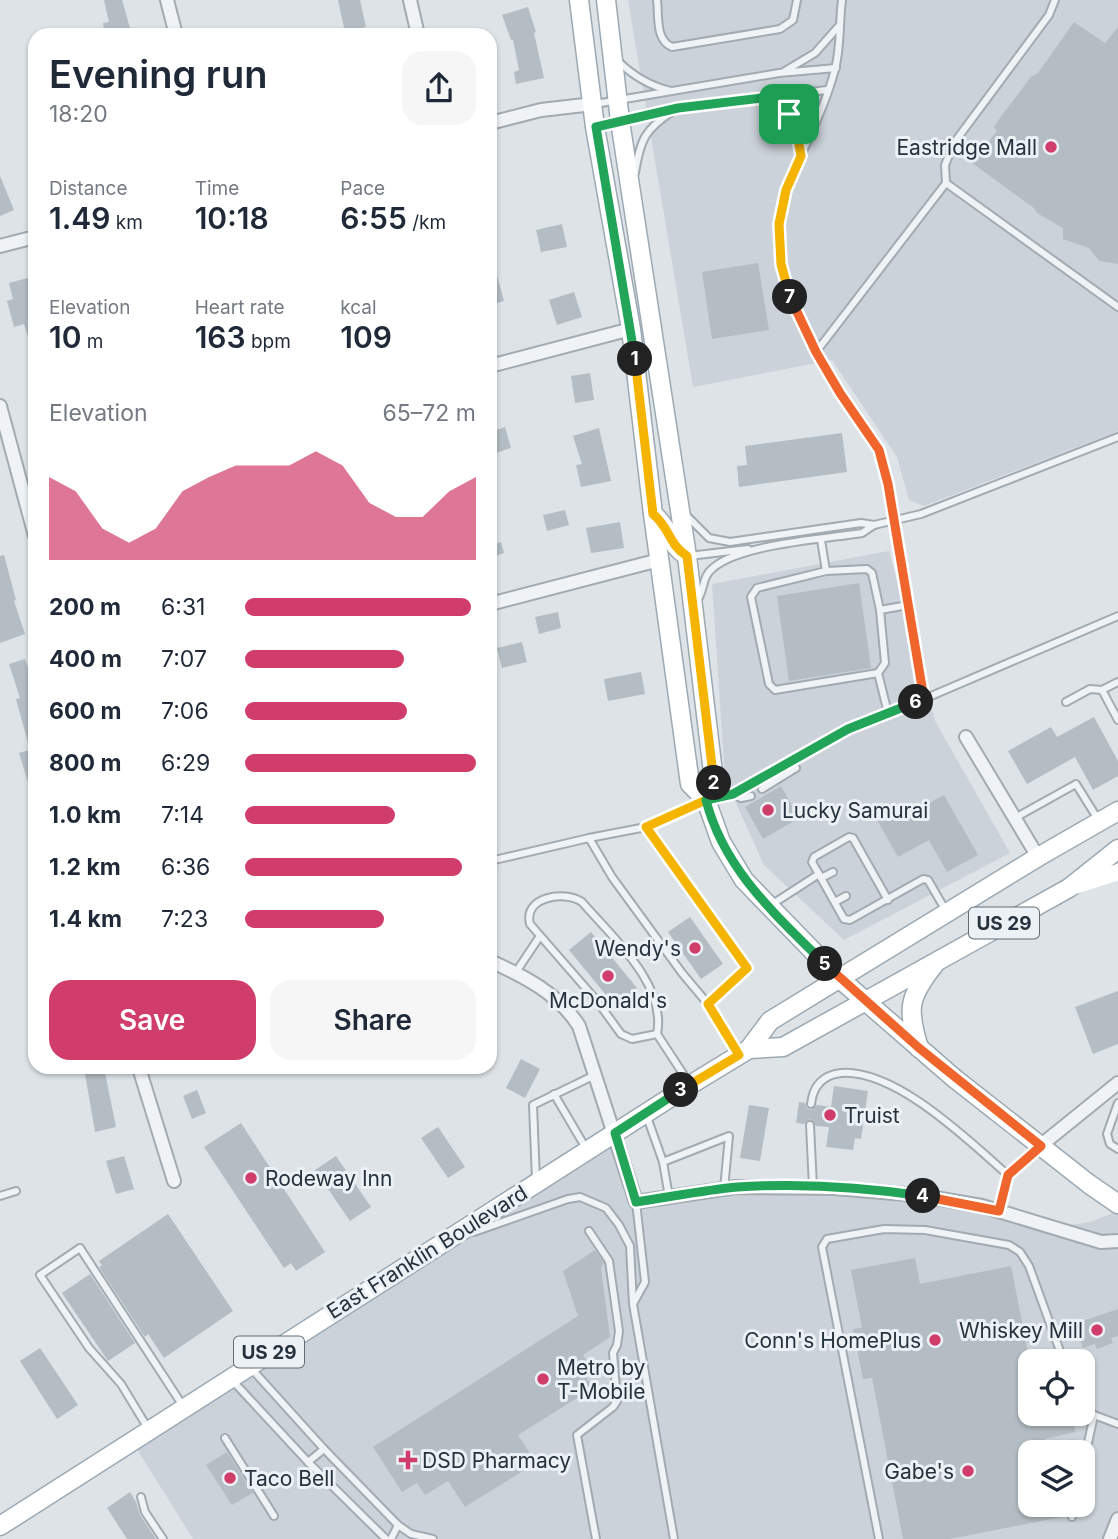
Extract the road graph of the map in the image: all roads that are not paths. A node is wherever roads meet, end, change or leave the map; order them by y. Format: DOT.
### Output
graph roads {
  1 [pos="167,0"];
  2 [pos="410,0"];
  3 [pos="579,0"];
  4 [pos="606,0"];
  5 [pos="657,0"];
  6 [pos="797,0"];
  7 [pos="842,0"];
  8 [pos="1055,0"];
  9 [pos="839,26"];
  10 [pos="174,28"];
  11 [pos="416,28"];
  12 [pos="612,55"];
  13 [pos="836,68"];
  14 [pos="779,73"];
  15 [pos="827,90"];
  16 [pos="677,92"];
  17 [pos="771,97"];
  18 [pos="617,100"];
  19 [pos="593,104"];
  20 [pos="678,108"];
  21 [pos="497,121"];
  22 [pos="620,121"];
  23 [pos="596,127"];
  24 [pos="801,156"];
  25 [pos="946,183"];
  26 [pos="631,192"];
  27 [pos="28,239"];
  28 [pos="0,246"];
  29 [pos="1118,307"];
  30 [pos="631,328"];
  31 [pos="816,352"];
  32 [pos="497,364"];
  33 [pos="0,406"];
  34 [pos="1118,437"];
  35 [pos="678,505"];
  36 [pos="28,510"];
  37 [pos="653,514"];
  38 [pos="894,520"];
  39 [pos="874,525"];
  40 [pos="821,540"];
  41 [pos="753,550"];
  42 [pos="687,556"];
  43 [pos="659,560"];
  44 [pos="826,571"];
  45 [pos="497,602"];
  46 [pos="692,605"];
  47 [pos="908,605"];
  48 [pos="880,610"];
  49 [pos="1118,616"];
  50 [pos="878,673"];
  51 [pos="1118,682"];
  52 [pos="1102,690"];
  53 [pos="924,699"];
  54 [pos="1066,702"];
  55 [pos="888,713"];
  56 [pos="1118,720"];
  57 [pos="966,737"];
  58 [pos="796,768"];
  59 [pos="762,789"];
  60 [pos="733,794"];
  61 [pos="751,796"];
  62 [pos="706,800"];
  63 [pos="1118,811"];
  64 [pos="1015,818"];
  65 [pos="1099,821"];
  66 [pos="646,827"];
  67 [pos="589,838"];
  68 [pos="1118,849"];
  69 [pos="863,855"];
  70 [pos="1038,857"];
  71 [pos="497,859"];
  72 [pos="855,860"];
  73 [pos="832,872"];
  74 [pos="1118,872"];
  75 [pos="820,876"];
  76 [pos="877,879"];
  77 [pos="868,883"];
  78 [pos="1069,888"];
  79 [pos="846,896"];
  80 [pos="888,900"];
  81 [pos="835,902"];
  82 [pos="768,907"];
  83 [pos="947,913"];
  84 [pos="540,936"];
  85 [pos="939,959"];
  86 [pos="497,964"];
  87 [pos="516,972"];
  88 [pos="840,979"];
  89 [pos="865,1001"];
  90 [pos="708,1004"];
  91 [pos="657,1034"];
  92 [pos="919,1048"];
  93 [pos="744,1052"];
  94 [pos="141,1074"];
  95 [pos="595,1075"];
  96 [pos="1118,1083"];
  97 [pos="690,1085"];
  98 [pos="554,1094"];
  99 [pos="1103,1094"];
  100 [pos="1118,1102"];
  101 [pos="811,1104"];
  102 [pos="646,1113"];
  103 [pos="810,1125"];
  104 [pos="615,1133"];
  105 [pos="1041,1146"];
  106 [pos="1118,1149"];
  107 [pos="587,1151"];
  108 [pos="663,1163"];
  109 [pos="1008,1175"];
  110 [pos="174,1181"];
  111 [pos="536,1183"];
  112 [pos="813,1187"];
  113 [pos="724,1189"];
  114 [pos="16,1191"];
  115 [pos="0,1196"];
  116 [pos="669,1197"];
  117 [pos="636,1202"];
  118 [pos="1118,1204"];
  119 [pos="999,1211"];
  120 [pos="589,1231"];
  121 [pos="1118,1241"];
  122 [pos="441,1243"];
  123 [pos="634,1304"];
  124 [pos="1059,1349"];
  125 [pos="249,1366"];
  126 [pos="230,1378"];
  127 [pos="184,1407"];
  128 [pos="1095,1415"];
  129 [pos="1118,1424"];
  130 [pos="149,1430"];
  131 [pos="225,1438"];
  132 [pos="324,1449"];
  133 [pos="308,1462"];
  134 [pos="141,1497"];
  135 [pos="383,1510"];
  136 [pos="274,1516"];
  137 [pos="1118,1519"];
  138 [pos="372,1524"];
  139 [pos="398,1525"];
  140 [pos="0,1526"];
  141 [pos="163,1539"];
  142 [pos="389,1539"];
  143 [pos="433,1539"];
  144 [pos="596,1539"];
  145 [pos="674,1539"];
  146 [pos="879,1539"];
  147 [pos="1110,1539"];
  1 -- 10 [label="street"];
  2 -- 11 [label="street"];
  3 -- 19 [label="main road"];
  4 -- 12 [label="main road"];
  5 -- 6 [label="lane"];
  7 -- 9 [label="lane"];
  8 -- 25 [label="lane"];
  9 -- 13 [label="lane"];
  9 -- 14 [label="lane"];
  12 -- 16 [label="lane"];
  12 -- 18 [label="main road"];
  13 -- 14 [label="lane"];
  13 -- 15 [label="lane"];
  14 -- 16 [label="lane"];
  15 -- 17 [label="lane"];
  15 -- 24 [label="lane"];
  16 -- 18 [label="lane"];
  17 -- 20 [label="lane"];
  17 -- 24 [label="lane"];
  18 -- 19 [label="lane"];
  18 -- 22 [label="main road"];
  19 -- 21 [label="street"];
  19 -- 23 [label="main road"];
  20 -- 22 [label="lane"];
  20 -- 26 [label="lane"];
  22 -- 23 [label="lane"];
  22 -- 26 [label="main road"];
  23 -- 30 [label="main road"];
  24 -- 31 [label="lane"];
  25 -- 29 [label="lane"];
  25 -- 31 [label="lane"];
  26 -- 35 [label="main road"];
  27 -- 28 [label="street"];
  30 -- 32 [label="street"];
  30 -- 37 [label="main road"];
  31 -- 38 [label="lane"];
  33 -- 36 [label="street"];
  34 -- 38 [label="lane"];
  35 -- 39 [label="lane"];
  35 -- 42 [label="main road"];
  37 -- 42 [label="main road"];
  37 -- 43 [label="main road"];
  38 -- 39 [label="lane"];
  38 -- 47 [label="lane"];
  39 -- 40 [label="lane"];
  40 -- 41 [label="lane"];
  40 -- 44 [label="lane"];
  41 -- 42 [label="lane"];
  41 -- 46 [label="lane"];
  42 -- 46 [label="main road"];
  43 -- 45 [label="street"];
  43 -- 62 [label="main road"];
  44 -- 48 [label="lane"];
  44 -- 50 [label="lane"];
  46 -- 62 [label="main road"];
  47 -- 48 [label="lane"];
  47 -- 53 [label="lane"];
  48 -- 50 [label="lane"];
  49 -- 53 [label="lane"];
  50 -- 55 [label="lane"];
  51 -- 52 [label="lane"];
  52 -- 54 [label="lane"];
  52 -- 56 [label="lane"];
  53 -- 55 [label="lane"];
  55 -- 60 [label="lane"];
  57 -- 64 [label="street"];
  58 -- 59 [label="lane"];
  60 -- 61 [label="lane"];
  60 -- 62 [label="lane"];
  62 -- 66 [label="lane"];
  62 -- 82 [label="main road"];
  63 -- 65 [label="main road, East Franklin Boulevard / US 29"];
  64 -- 65 [label="lane"];
  64 -- 70 [label="street"];
  65 -- 70 [label="main road, East Franklin Boulevard / US 29"];
  66 -- 67 [label="lane"];
  66 -- 90 [label="lane"];
  67 -- 71 [label="lane"];
  67 -- 90 [label="lane"];
  68 -- 78 [label="main road, East Franklin Boulevard / US 29"];
  69 -- 72 [label="lane"];
  69 -- 75 [label="lane"];
  69 -- 76 [label="lane"];
  70 -- 83 [label="main road, East Franklin Boulevard / US 29"];
  73 -- 75 [label="lane"];
  74 -- 78 [label="main road"];
  75 -- 81 [label="lane"];
  75 -- 82 [label="lane"];
  76 -- 77 [label="lane"];
  76 -- 80 [label="lane"];
  78 -- 85 [label="main road, East Franklin Boulevard / US 29"];
  79 -- 81 [label="lane"];
  80 -- 81 [label="lane"];
  80 -- 83 [label="lane"];
  82 -- 88 [label="main road"];
  83 -- 88 [label="main road, East Franklin Boulevard / US 29"];
  84 -- 87 [label="lane"];
  84 -- 91 [label="lane"];
  84 -- 91 [label="lane"];
  85 -- 89 [label="main road, East Franklin Boulevard / US 29"];
  85 -- 92 [label="main road"];
  86 -- 87 [label="street"];
  87 -- 95 [label="street"];
  88 -- 89 [label="main road"];
  88 -- 93 [label="main road, East Franklin Boulevard / US 29"];
  89 -- 92 [label="main road"];
  89 -- 93 [label="main road, East Franklin Boulevard / US 29"];
  90 -- 93 [label="lane"];
  91 -- 97 [label="lane"];
  92 -- 105 [label="main road"];
  93 -- 97 [label="main road, East Franklin Boulevard / US 29"];
  94 -- 110 [label="street"];
  95 -- 98 [label="lane"];
  95 -- 104 [label="street"];
  96 -- 99 [label="street"];
  97 -- 102 [label="main road, East Franklin Boulevard / US 29"];
  98 -- 107 [label="lane"];
  98 -- 111 [label="lane"];
  99 -- 100 [label="lane"];
  99 -- 105 [label="street"];
  100 -- 106 [label="lane"];
  101 -- 109 [label="lane"];
  102 -- 104 [label="main road, East Franklin Boulevard / US 29"];
  102 -- 108 [label="lane"];
  103 -- 112 [label="lane"];
  104 -- 107 [label="main road, East Franklin Boulevard / US 29"];
  104 -- 117 [label="street"];
  105 -- 109 [label="lane"];
  105 -- 118 [label="main road"];
  107 -- 111 [label="main road, East Franklin Boulevard / US 29"];
  108 -- 113 [label="lane"];
  108 -- 116 [label="lane"];
  109 -- 119 [label="lane"];
  111 -- 122 [label="main road, East Franklin Boulevard / US 29"];
  112 -- 113 [label="street"];
  112 -- 119 [label="street"];
  113 -- 116 [label="street"];
  114 -- 115 [label="lane"];
  116 -- 117 [label="street"];
  117 -- 123 [label="lane"];
  119 -- 121 [label="street"];
  120 -- 144 [label="lane"];
  122 -- 123 [label="lane"];
  122 -- 125 [label="main road, East Franklin Boulevard / US 29"];
  123 -- 145 [label="lane"];
  124 -- 146 [label="lane"];
  125 -- 126 [label="main road, East Franklin Boulevard / US 29"];
  125 -- 132 [label="lane"];
  126 -- 127 [label="main road, East Franklin Boulevard / US 29"];
  126 -- 133 [label="lane"];
  127 -- 130 [label="main road, East Franklin Boulevard / US 29"];
  127 -- 130 [label="lane"];
  128 -- 129 [label="lane"];
  130 -- 140 [label="main road, East Franklin Boulevard / US 29"];
  131 -- 136 [label="lane"];
  132 -- 133 [label="lane"];
  132 -- 135 [label="lane"];
  133 -- 138 [label="lane"];
  134 -- 141 [label="lane"];
  135 -- 138 [label="lane"];
  135 -- 139 [label="lane"];
  137 -- 147 [label="street"];
  138 -- 142 [label="lane"];
  139 -- 142 [label="lane"];
  139 -- 143 [label="lane"];
}
